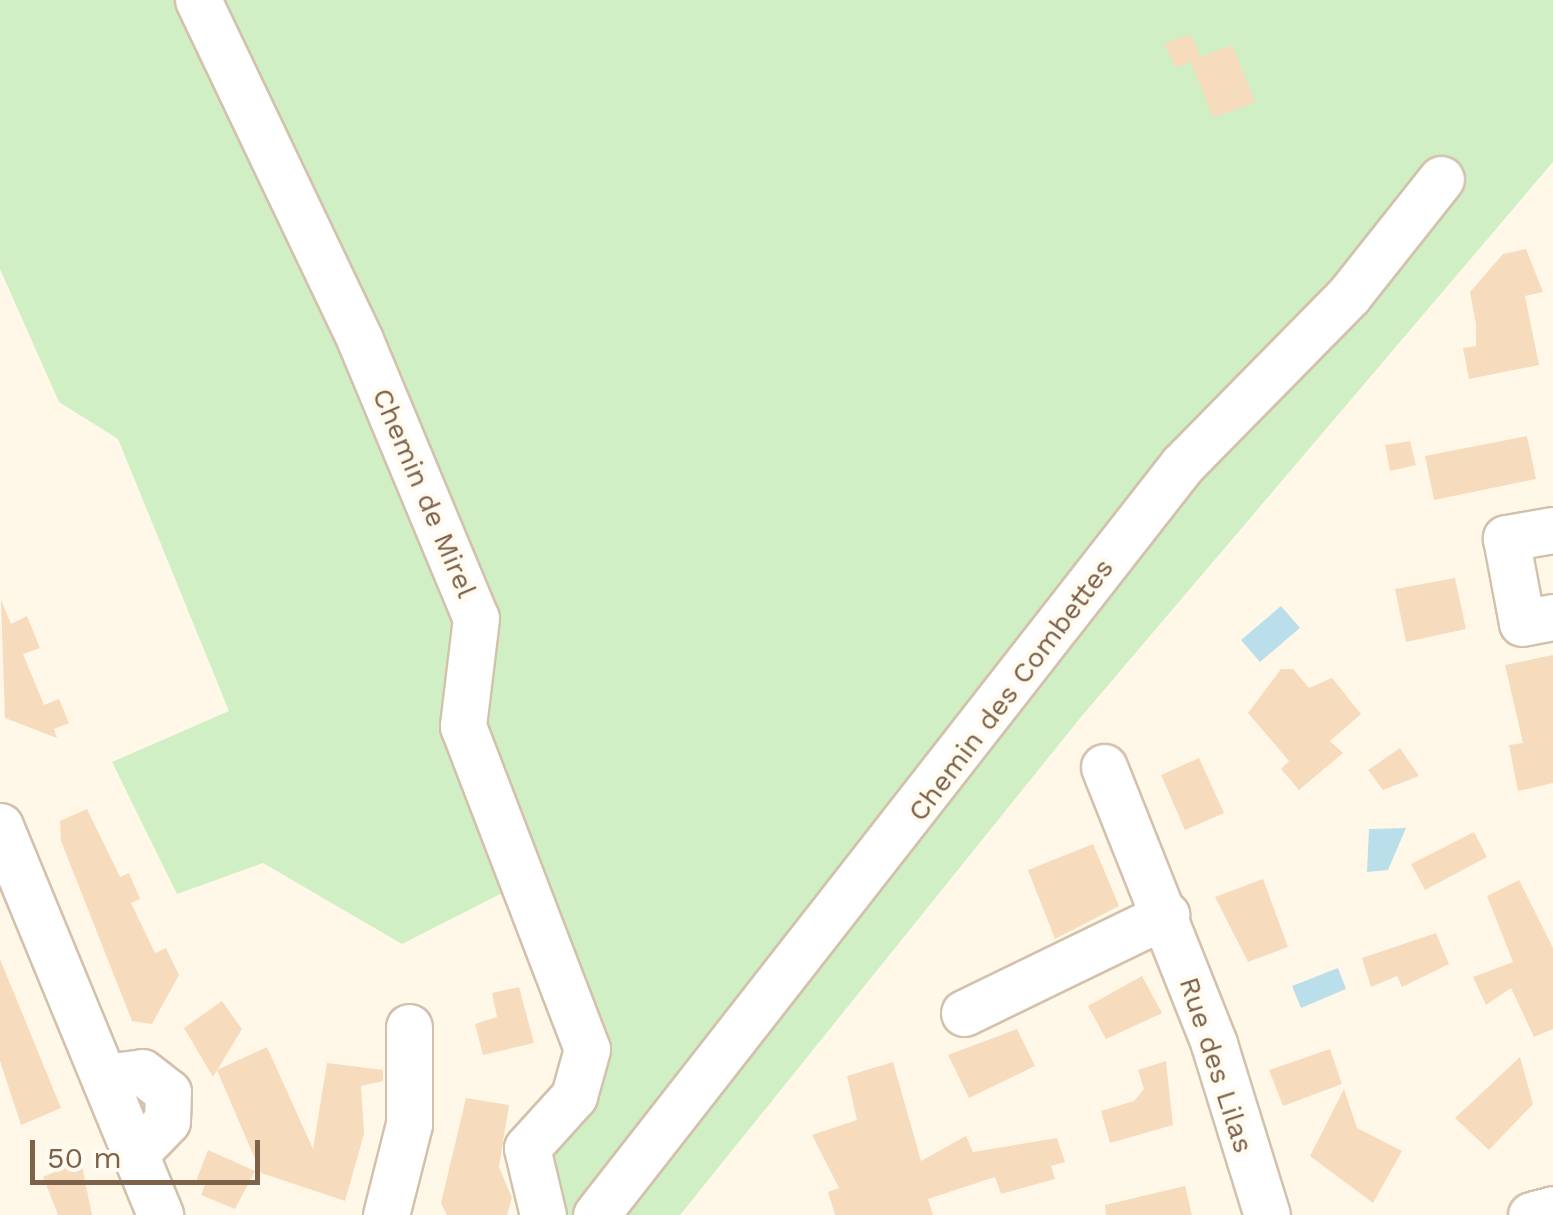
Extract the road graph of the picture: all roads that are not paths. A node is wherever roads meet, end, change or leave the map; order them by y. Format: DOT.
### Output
graph roads {
  1 [pos="198,0"];
  2 [pos="1442,179"];
  3 [pos="1553,530"];
  4 [pos="1553,617"];
  5 [pos="1104,767"];
  6 [pos="0,826"];
  7 [pos="1166,916"];
  8 [pos="964,1013"];
  9 [pos="408,1028"];
  10 [pos="160,1215"];
  11 [pos="386,1215"];
  12 [pos="544,1215"];
  13 [pos="596,1215"];
  14 [pos="1267,1215"];
  1 -- 12 [label="street, Chemin de Mirel"];
  2 -- 13 [label="street, Chemin des Combettes"];
  3 -- 4 [label="street"];
  5 -- 7 [label="street, Rue des Lilas"];
  6 -- 10 [label="street"];
  7 -- 8 [label="street"];
  7 -- 14 [label="street, Rue des Lilas"];
  9 -- 11 [label="street"];
}
